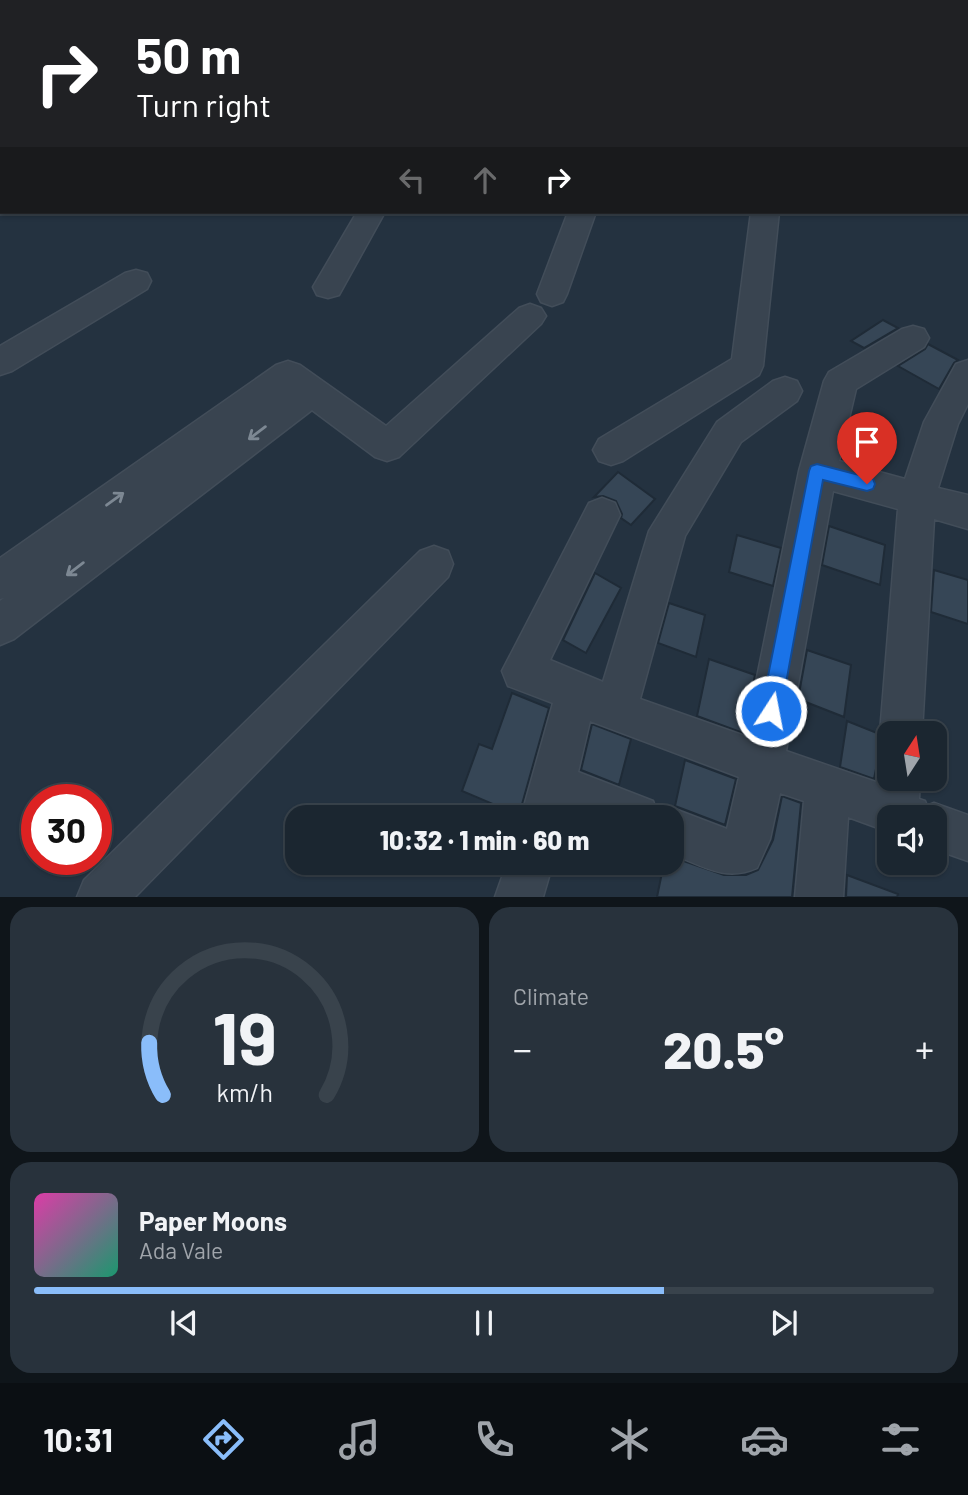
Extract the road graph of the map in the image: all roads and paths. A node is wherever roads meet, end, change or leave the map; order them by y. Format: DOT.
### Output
graph roads {
  1 [pos="370,214"];
  2 [pos="581,214"];
  3 [pos="765,214"];
  4 [pos="136,281"];
  5 [pos="328,287"];
  6 [pos="913,338"];
  7 [pos="0,362"];
  8 [pos="968,373"];
  9 [pos="785,391"];
  10 [pos="311,392"];
  11 [pos="611,450"];
  12 [pos="817,471"];
  13 [pos="917,497"];
  14 [pos="968,512"];
  15 [pos="602,515"];
  16 [pos="434,564"];
  17 [pos="0,581"];
  18 [pos="0,625"];
  19 [pos="577,691"];
  20 [pos="615,711"];
  21 [pos="902,721"];
  22 [pos="761,764"];
  23 [pos="828,788"];
  24 [pos="549,801"];
  25 [pos="571,805"];
  26 [pos="894,805"];
  27 [pos="947,828"];
  28 [pos="684,836"];
  29 [pos="968,838"];
  30 [pos="526,875"];
  31 [pos="101,897"];
  32 [pos="519,897"];
  33 [pos="819,897"];
  1 -- 5 [label="street"];
  2 -- 10 [label="street"];
  3 -- 11 [label="street"];
  4 -- 7 [label="street"];
  6 -- 12 [label="street"];
  8 -- 13 [label="street"];
  9 -- 20 [label="street"];
  17 -- 10 [label="street, one-way"];
  10 -- 18 [label="street, one-way"];
  12 -- 13 [label="street"];
  12 -- 22 [label="street"];
  13 -- 14 [label="street"];
  13 -- 21 [label="street"];
  15 -- 19 [label="street"];
  16 -- 31 [label="street"];
  19 -- 20 [label="street"];
  19 -- 24 [label="street"];
  20 -- 22 [label="street"];
  22 -- 23 [label="street"];
  22 -- 28 [label="street"];
  23 -- 26 [label="street"];
  23 -- 33 [label="street"];
  24 -- 25 [label="street"];
  27 -- 29 [label="street"];
  30 -- 32 [label="street"];
}
